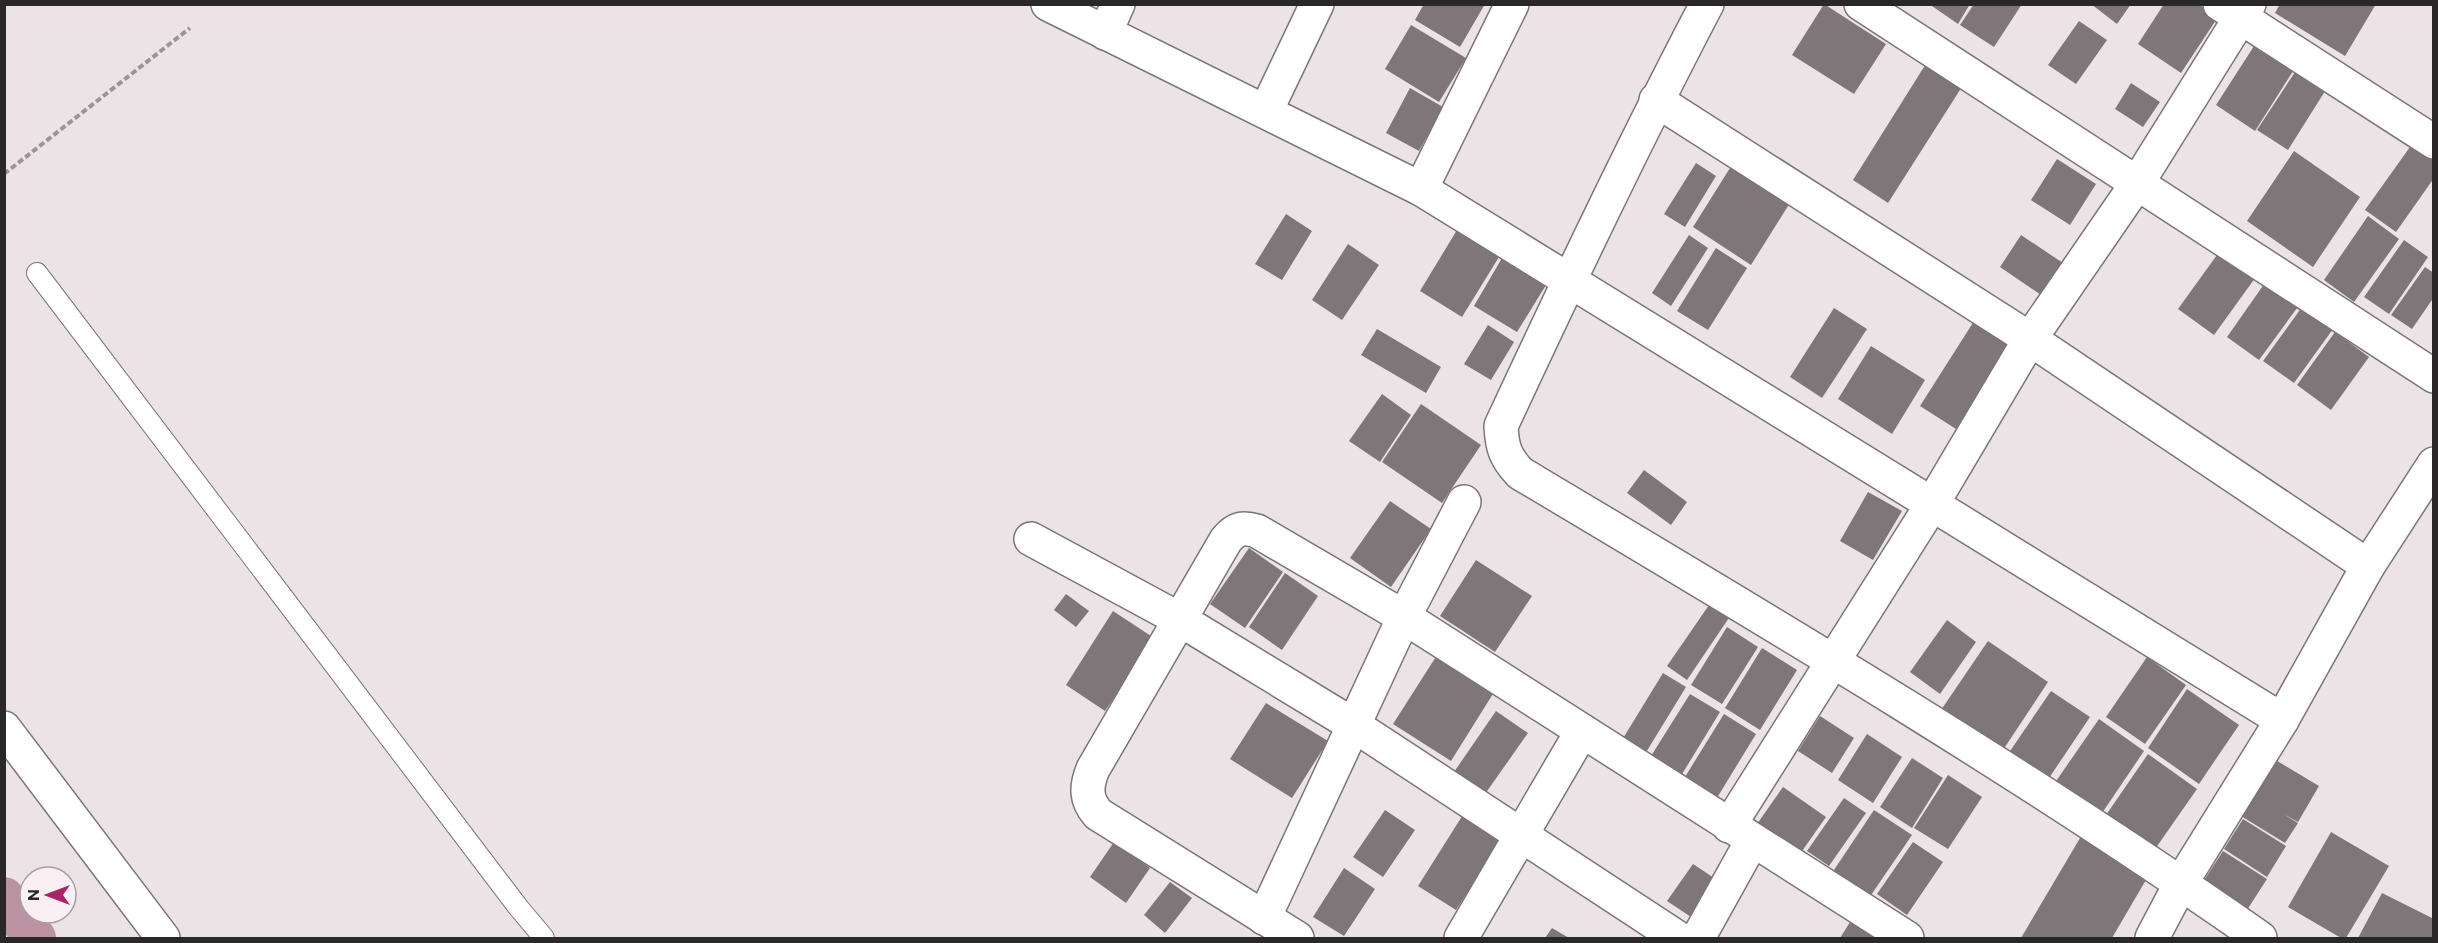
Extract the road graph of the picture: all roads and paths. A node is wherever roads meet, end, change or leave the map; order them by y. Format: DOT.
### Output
graph roads {
  1 [pos="1048,4"];
  2 [pos="1317,4"];
  3 [pos="1512,4"];
  4 [pos="1707,4"];
  5 [pos="1861,4"];
  6 [pos="2236,9"];
  7 [pos="1112,19"];
  8 [pos="190,28"];
  9 [pos="1656,100"];
  10 [pos="1266,111"];
  11 [pos="2433,142"];
  12 [pos="4,174"];
  13 [pos="2138,182"];
  14 [pos="1421,189"];
  15 [pos="37,273"];
  16 [pos="1568,281"];
  17 [pos="2030,339"];
  18 [pos="2433,376"];
  19 [pos="2433,464"];
  20 [pos="1464,502"];
  21 [pos="1931,506"];
  22 [pos="1031,539"];
  23 [pos="2368,566"];
  24 [pos="1404,617"];
  25 [pos="1179,619"];
  26 [pos="1835,661"];
  27 [pos="2282,720"];
  28 [pos="1355,726"];
  29 [pos="4,728"];
  30 [pos="1582,731"];
  31 [pos="1522,834"];
  32 [pos="1740,834"];
  33 [pos="2181,883"];
  34 [pos="1264,918"];
  35 [pos="163,939"];
  36 [pos="544,939"];
  37 [pos="1297,939"];
  38 [pos="1461,939"];
  39 [pos="1678,939"];
  40 [pos="1698,939"];
  41 [pos="1907,939"];
  42 [pos="2152,939"];
  43 [pos="2260,939"];
  1 -- 7 [label="street"];
  2 -- 10 [label="street"];
  3 -- 14 [label="street"];
  4 -- 9 [label="street"];
  5 -- 13 [label="street"];
  6 -- 11 [label="street"];
  6 -- 13 [label="street"];
  7 -- 10 [label="street"];
  8 -- 12 [label="path"];
  9 -- 16 [label="street"];
  9 -- 17 [label="street"];
  10 -- 14 [label="street"];
  13 -- 17 [label="street"];
  13 -- 18 [label="street"];
  14 -- 16 [label="street"];
  15 -- 36 [label="lane"];
  16 -- 21 [label="street"];
  16 -- 26 [label="street"];
  17 -- 21 [label="street"];
  17 -- 23 [label="street"];
  19 -- 23 [label="street"];
  20 -- 24 [label="street"];
  21 -- 26 [label="street"];
  21 -- 27 [label="street"];
  22 -- 25 [label="street"];
  23 -- 27 [label="street"];
  24 -- 25 [label="street"];
  24 -- 28 [label="street"];
  24 -- 30 [label="street"];
  25 -- 28 [label="street"];
  25 -- 34 [label="street"];
  26 -- 32 [label="street"];
  26 -- 33 [label="street"];
  27 -- 33 [label="street"];
  28 -- 31 [label="street"];
  28 -- 34 [label="street"];
  29 -- 35 [label="street"];
  30 -- 31 [label="street"];
  30 -- 32 [label="street"];
  31 -- 38 [label="street"];
  31 -- 39 [label="street"];
  32 -- 40 [label="street"];
  32 -- 41 [label="street"];
  33 -- 42 [label="street"];
  33 -- 43 [label="street"];
  34 -- 37 [label="street"];
}
